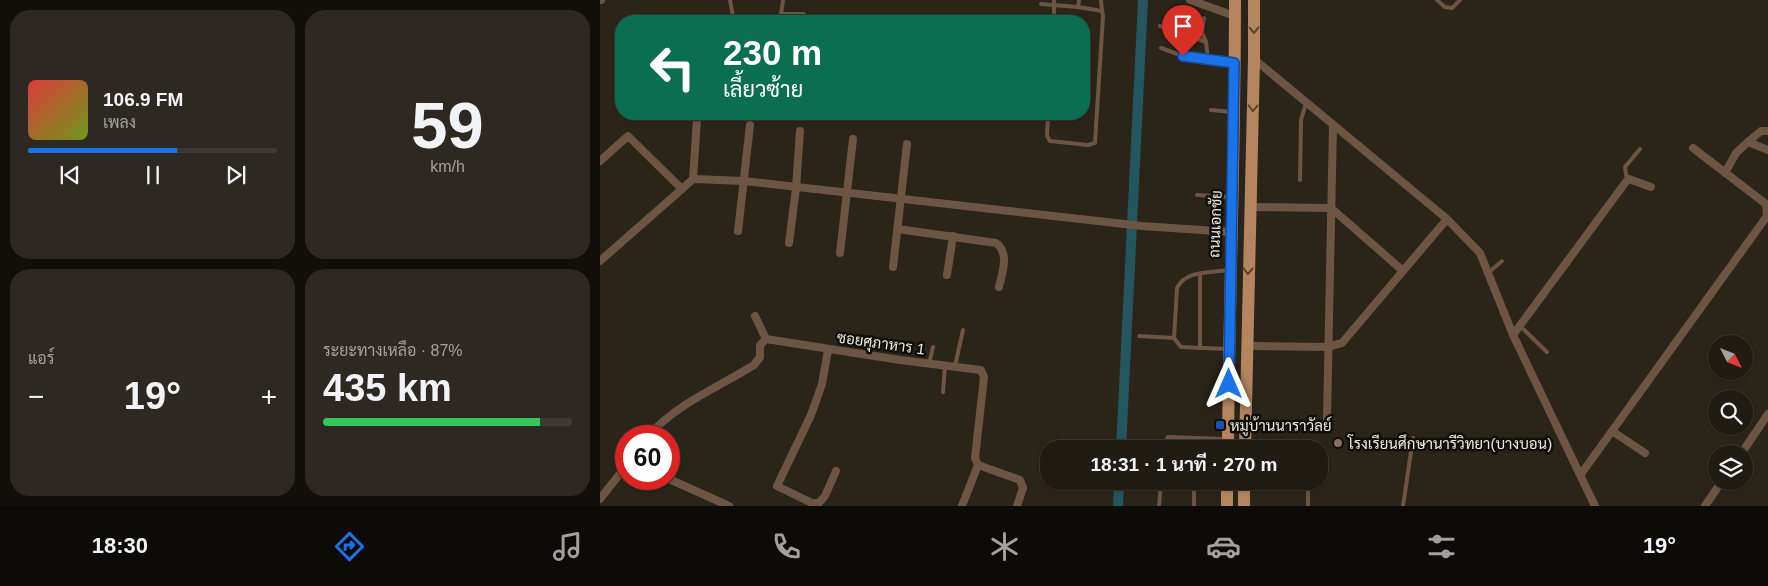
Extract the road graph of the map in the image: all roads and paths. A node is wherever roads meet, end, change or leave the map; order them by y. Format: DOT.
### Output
graph roads {
  1 [pos="730,0"];
  2 [pos="783,0"];
  3 [pos="1079,0"];
  4 [pos="1101,0"];
  5 [pos="1190,0"];
  6 [pos="1235,0"];
  7 [pos="1254,0"];
  8 [pos="1437,0"];
  9 [pos="1460,0"];
  10 [pos="1054,3"];
  11 [pos="1041,4"];
  12 [pos="1078,8"];
  13 [pos="1102,11"];
  14 [pos="780,14"];
  15 [pos="804,14"];
  16 [pos="732,15"];
  17 [pos="1235,16"];
  18 [pos="1204,18"];
  19 [pos="1160,26"];
  20 [pos="1206,42"];
  21 [pos="1161,48"];
  22 [pos="1234,57"];
  23 [pos="1208,59"];
  24 [pos="1254,59"];
  25 [pos="1306,103"];
  26 [pos="1210,110"];
  27 [pos="1234,112"];
  28 [pos="697,120"];
  29 [pos="1048,120"];
  30 [pos="750,125"];
  31 [pos="1333,125"];
  32 [pos="800,131"];
  33 [pos="1768,131"];
  34 [pos="853,140"];
  35 [pos="1748,142"];
  36 [pos="907,144"];
  37 [pos="1694,148"];
  38 [pos="1640,149"];
  39 [pos="1768,150"];
  40 [pos="600,161"];
  41 [pos="1725,173"];
  42 [pos="694,179"];
  43 [pos="1300,180"];
  44 [pos="1627,180"];
  45 [pos="744,181"];
  46 [pos="1651,187"];
  47 [pos="796,188"];
  48 [pos="682,189"];
  49 [pos="848,192"];
  50 [pos="1198,195"];
  51 [pos="1232,197"];
  52 [pos="900,199"];
  53 [pos="1250,207"];
  54 [pos="1330,208"];
  55 [pos="1447,219"];
  56 [pos="898,229"];
  57 [pos="738,231"];
  58 [pos="1231,232"];
  59 [pos="953,236"];
  60 [pos="789,243"];
  61 [pos="840,252"];
  62 [pos="600,261"];
  63 [pos="1502,262"];
  64 [pos="893,267"];
  65 [pos="1230,270"];
  66 [pos="1402,270"];
  67 [pos="1489,272"];
  68 [pos="1200,274"];
  69 [pos="947,275"];
  70 [pos="999,287"];
  71 [pos="755,316"];
  72 [pos="1520,326"];
  73 [pos="962,330"];
  74 [pos="1513,335"];
  75 [pos="1140,336"];
  76 [pos="1174,338"];
  77 [pos="766,339"];
  78 [pos="1247,346"];
  79 [pos="932,347"];
  80 [pos="1330,347"];
  81 [pos="1200,348"];
  82 [pos="828,350"];
  83 [pos="1229,350"];
  84 [pos="1548,352"];
  85 [pos="929,364"];
  86 [pos="945,365"];
  87 [pos="955,366"];
  88 [pos="943,392"];
  89 [pos="1768,414"];
  90 [pos="1327,418"];
  91 [pos="658,425"];
  92 [pos="1612,431"];
  93 [pos="1195,438"];
  94 [pos="1414,438"];
  95 [pos="1167,440"];
  96 [pos="1206,440"];
  97 [pos="1228,440"];
  98 [pos="1245,440"];
  99 [pos="1747,445"];
  100 [pos="1645,454"];
  101 [pos="978,465"];
  102 [pos="836,471"];
  103 [pos="1581,474"];
  104 [pos="615,480"];
  105 [pos="680,483"];
  106 [pos="1160,490"];
  107 [pos="1194,490"];
  108 [pos="1227,490"];
  109 [pos="1244,490"];
  110 [pos="1308,490"];
  111 [pos="1716,490"];
  112 [pos="600,499"];
  113 [pos="729,506"];
  114 [pos="962,506"];
  115 [pos="1017,506"];
  116 [pos="1159,506"];
  117 [pos="1194,506"];
  118 [pos="1227,506"];
  119 [pos="1244,506"];
  120 [pos="1308,506"];
  121 [pos="1403,506"];
  122 [pos="1595,506"];
  123 [pos="1705,506"];
  1 -- 16 [label="lane"];
  2 -- 14 [label="lane"];
  3 -- 12 [label="lane"];
  4 -- 13 [label="lane"];
  5 -- 17 [label="street"];
  6 -- 17 [label="main road, ถนนเอกชัย"];
  7 -- 24 [label="main road, one-way"];
  8 -- 9 [label="lane"];
  10 -- 11 [label="lane"];
  10 -- 12 [label="lane"];
  12 -- 13 [label="lane"];
  13 -- 29 [label="lane"];
  14 -- 15 [label="lane"];
  17 -- 22 [label="main road, ถนนเอกชัย"];
  18 -- 20 [label="lane"];
  19 -- 20 [label="lane"];
  20 -- 23 [label="lane"];
  21 -- 23 [label="lane"];
  22 -- 23 [label="lane"];
  22 -- 24 [label="main road"];
  22 -- 27 [label="main road, ถนนเอกชัย"];
  24 -- 25 [label="street"];
  24 -- 53 [label="main road, one-way"];
  25 -- 31 [label="street"];
  25 -- 43 [label="lane"];
  26 -- 27 [label="lane"];
  27 -- 51 [label="main road, ถนนเอกชัย"];
  28 -- 42 [label="street"];
  30 -- 45 [label="street"];
  31 -- 54 [label="street"];
  31 -- 55 [label="street"];
  32 -- 47 [label="street"];
  33 -- 35 [label="street"];
  34 -- 49 [label="street"];
  35 -- 39 [label="street"];
  35 -- 41 [label="street"];
  36 -- 52 [label="street"];
  37 -- 41 [label="street"];
  38 -- 44 [label="lane"];
  40 -- 48 [label="street"];
  41 -- 92 [label="street"];
  42 -- 45 [label="street"];
  42 -- 48 [label="street"];
  44 -- 46 [label="street"];
  44 -- 72 [label="street"];
  45 -- 47 [label="street"];
  45 -- 57 [label="street"];
  47 -- 49 [label="street"];
  47 -- 60 [label="street"];
  48 -- 62 [label="street"];
  49 -- 52 [label="street"];
  49 -- 61 [label="street"];
  50 -- 51 [label="lane"];
  51 -- 58 [label="main road, ถนนเอกชัย"];
  52 -- 56 [label="street"];
  52 -- 58 [label="street"];
  53 -- 54 [label="street"];
  53 -- 78 [label="main road, one-way"];
  54 -- 66 [label="street"];
  54 -- 80 [label="street"];
  55 -- 66 [label="street"];
  55 -- 67 [label="street"];
  56 -- 59 [label="street"];
  56 -- 64 [label="street"];
  58 -- 65 [label="main road, ถนนเอกชัย"];
  59 -- 69 [label="street"];
  59 -- 70 [label="street"];
  63 -- 67 [label="lane"];
  65 -- 68 [label="lane"];
  65 -- 83 [label="main road, ถนนเอกชัย"];
  66 -- 80 [label="street"];
  67 -- 74 [label="street"];
  68 -- 76 [label="lane"];
  68 -- 81 [label="lane"];
  71 -- 77 [label="street"];
  72 -- 74 [label="street"];
  72 -- 84 [label="lane"];
  73 -- 87 [label="lane"];
  74 -- 103 [label="street"];
  75 -- 76 [label="lane"];
  76 -- 81 [label="lane"];
  77 -- 82 [label="street, ซอยศุภาหาร 1"];
  77 -- 91 [label="street"];
  78 -- 80 [label="street"];
  78 -- 98 [label="main road"];
  79 -- 85 [label="lane"];
  80 -- 90 [label="street"];
  81 -- 83 [label="lane"];
  82 -- 85 [label="street, ซอยศุภาหาร 1"];
  82 -- 102 [label="street"];
  83 -- 97 [label="main road, ถนนเอกชัย"];
  85 -- 86 [label="street, ซอยศุภาหาร 1"];
  86 -- 87 [label="street, ซอยศุภาหาร 1"];
  86 -- 88 [label="lane"];
  87 -- 101 [label="street, ซอยศุภาหาร 1"];
  89 -- 99 [label="street"];
  92 -- 100 [label="street"];
  92 -- 103 [label="street"];
  93 -- 95 [label="lane"];
  93 -- 96 [label="lane"];
  94 -- 121 [label="lane"];
  101 -- 114 [label="street"];
  101 -- 115 [label="street"];
  103 -- 122 [label="street"];
  104 -- 112 [label="street"];
  105 -- 113 [label="street"];
  106 -- 116 [label="lane"];
  107 -- 117 [label="lane"];
  108 -- 118 [label="main road"];
  109 -- 119 [label="main road"];
  110 -- 120 [label="lane"];
  111 -- 123 [label="street"];
}
